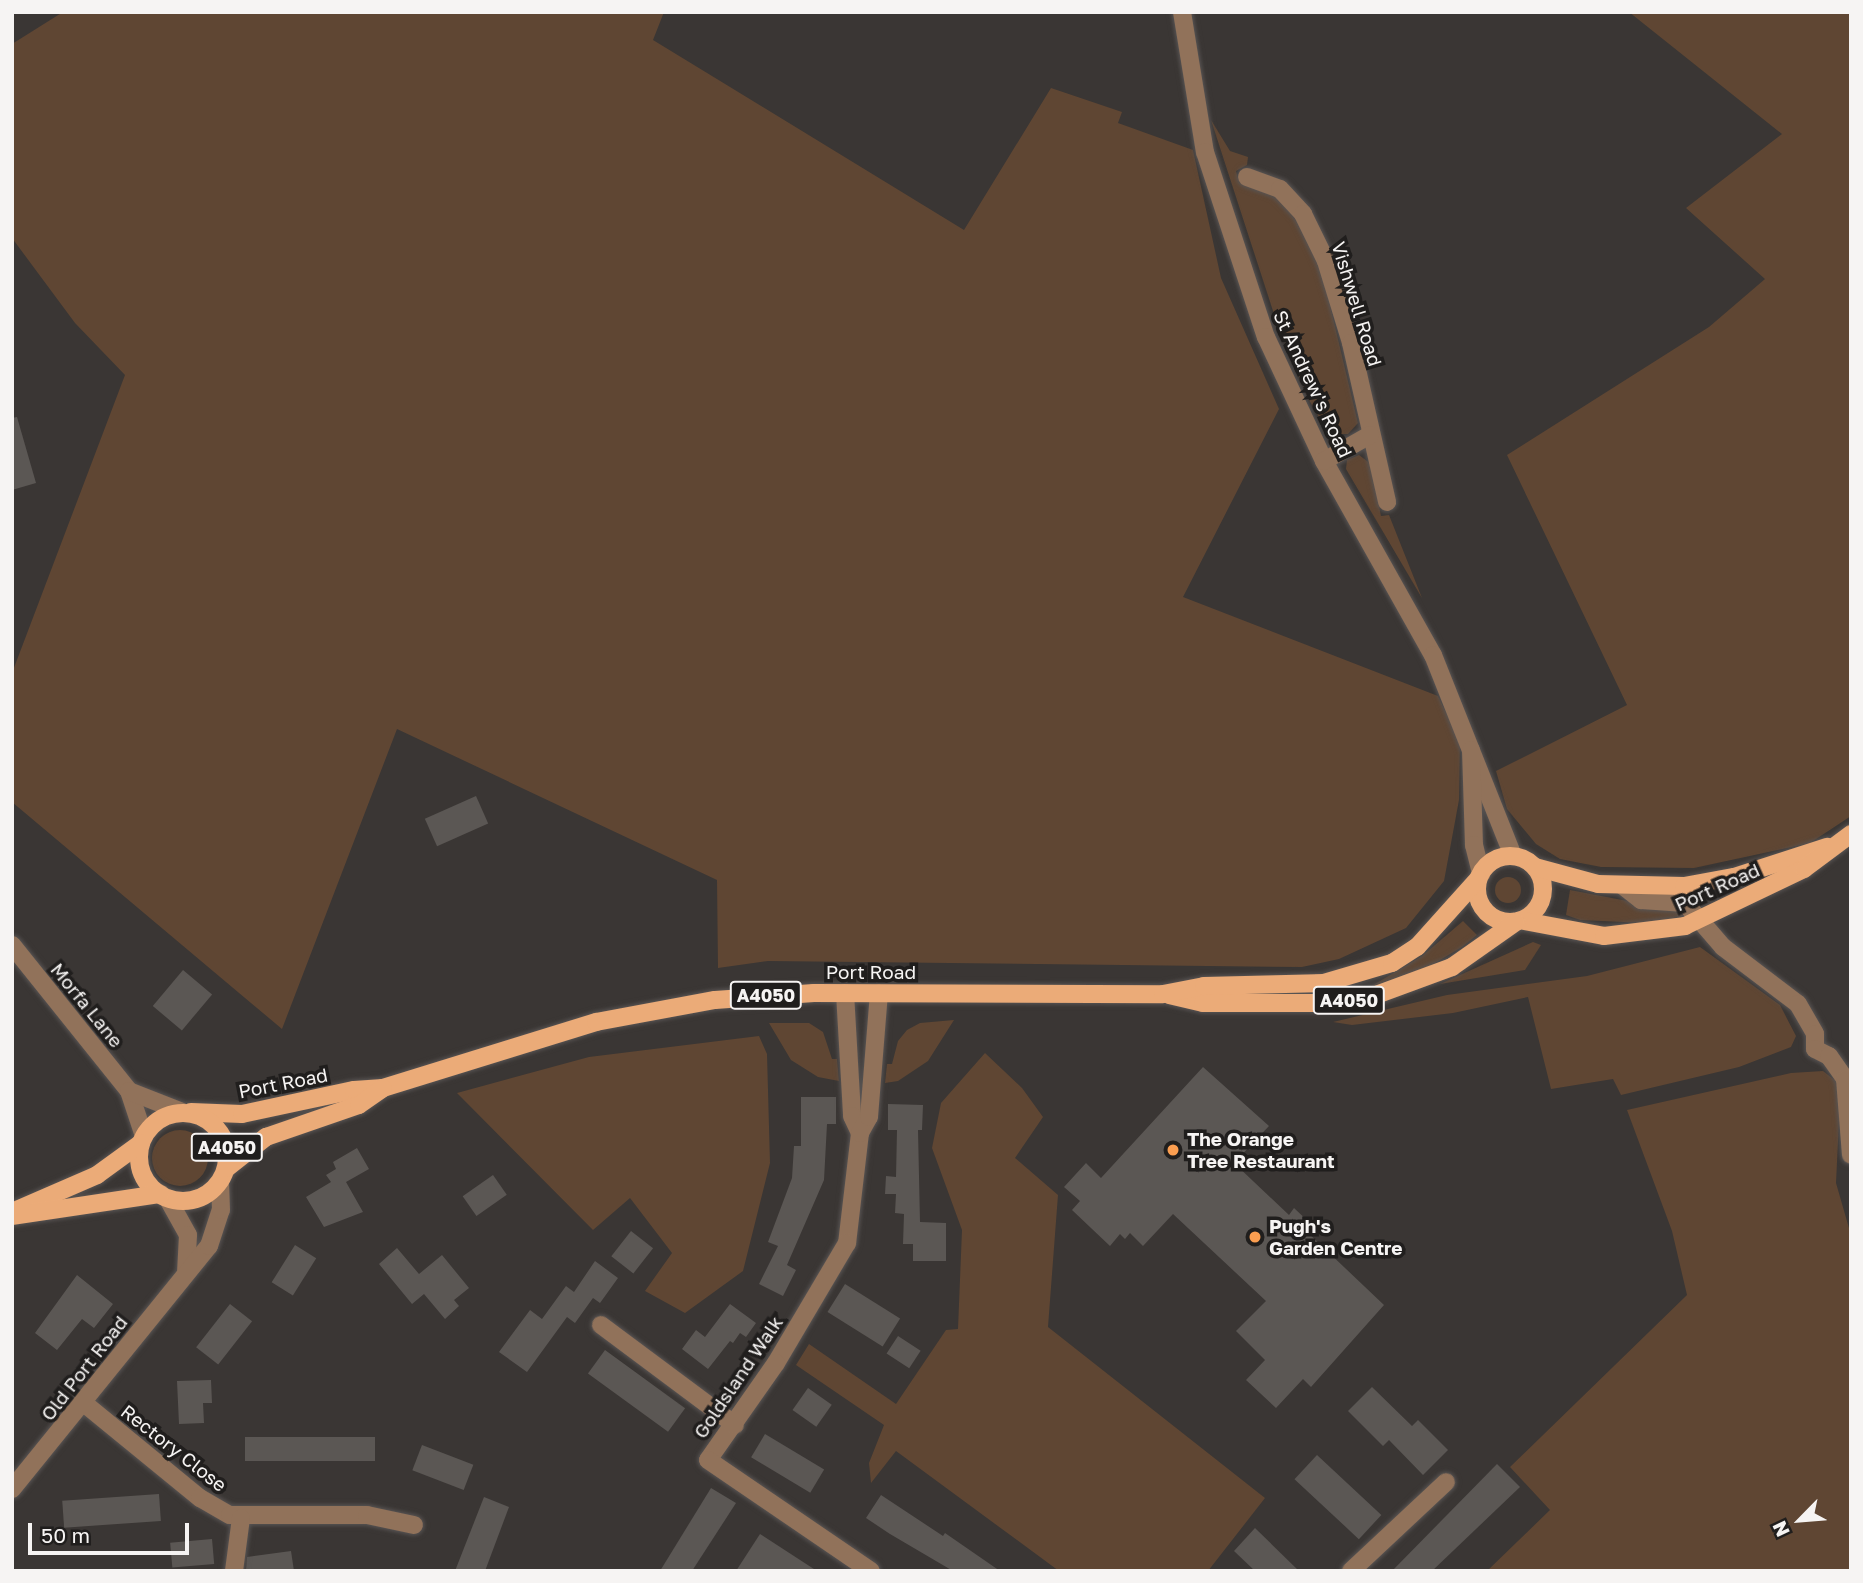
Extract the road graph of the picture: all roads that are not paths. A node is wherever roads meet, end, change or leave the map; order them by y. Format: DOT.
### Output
graph roads {
  1 [pos="1182,12"];
  2 [pos="1247,177"];
  3 [pos="1370,435"];
  4 [pos="1324,461"];
  5 [pos="1387,502"];
  6 [pos="1471,750"];
  7 [pos="1851,834"];
  8 [pos="1833,845"];
  9 [pos="1513,856"];
  10 [pos="1535,867"];
  11 [pos="1479,877"];
  12 [pos="1623,886"];
  13 [pos="1699,919"];
  14 [pos="1520,921"];
  15 [pos="12,945"];
  16 [pos="845,993"];
  17 [pos="878,993"];
  18 [pos="1163,994"];
  19 [pos="383,1088"];
  20 [pos="129,1091"];
  21 [pos="186,1112"];
  22 [pos="860,1133"];
  23 [pos="142,1140"];
  24 [pos="1851,1155"];
  25 [pos="224,1175"];
  26 [pos="164,1196"];
  27 [pos="12,1214"];
  28 [pos="186,1270"];
  29 [pos="601,1325"];
  30 [pos="85,1404"];
  31 [pos="735,1425"];
  32 [pos="1446,1482"];
  33 [pos="12,1489"];
  34 [pos="241,1518"];
  35 [pos="414,1525"];
  36 [pos="234,1571"];
  37 [pos="871,1571"];
  38 [pos="1350,1571"];
  1 -- 4 [label="street, St Andrew's Road"];
  2 -- 3 [label="street, Vishwell Road"];
  3 -- 4 [label="street"];
  3 -- 5 [label="street, Vishwell Road"];
  4 -- 6 [label="street, St Andrew's Road"];
  6 -- 9 [label="street, St Andrew's Road"];
  6 -- 11 [label="street, St Andrew's Road"];
  7 -- 8 [label="main road, Port Road"];
  8 -- 12 [label="main road, Port Road"];
  8 -- 13 [label="main road, Port Road"];
  9 -- 10 [label="main road"];
  9 -- 11 [label="main road"];
  10 -- 12 [label="main road, Port Road"];
  10 -- 14 [label="main road"];
  11 -- 14 [label="main road"];
  11 -- 18 [label="main road, Port Road / A4050"];
  12 -- 13 [label="street"];
  13 -- 14 [label="main road, Port Road"];
  13 -- 24 [label="street"];
  14 -- 18 [label="main road, Port Road / A4050"];
  15 -- 20 [label="street, Morfa Lane"];
  16 -- 17 [label="main road, Port Road / A4050"];
  16 -- 19 [label="main road, Port Road / A4050"];
  16 -- 22 [label="street, Goldsland Walk"];
  17 -- 18 [label="main road, Port Road / A4050"];
  17 -- 22 [label="street, Goldsland Walk"];
  19 -- 21 [label="main road, Port Road / A4050"];
  19 -- 25 [label="main road, Port Road / A4050"];
  20 -- 21 [label="street, Morfa Lane"];
  20 -- 23 [label="street, Morfa Lane"];
  21 -- 23 [label="main road, Port Road / A4050"];
  21 -- 25 [label="main road, A4050"];
  22 -- 31 [label="street, Goldsland Walk"];
  23 -- 26 [label="main road"];
  23 -- 27 [label="main road, Port Road / A4050"];
  25 -- 26 [label="main road, Port Road / A4050"];
  25 -- 28 [label="street, Old Port Road"];
  26 -- 27 [label="main road, Port Road / A4050"];
  26 -- 28 [label="street"];
  28 -- 30 [label="street, Old Port Road"];
  29 -- 31 [label="street"];
  30 -- 33 [label="street, Old Port Road"];
  30 -- 34 [label="street, Rectory Close"];
  31 -- 37 [label="street, Goldsland Walk"];
  32 -- 38 [label="street"];
  34 -- 35 [label="street, Rectory Close"];
  34 -- 36 [label="street"];
}
